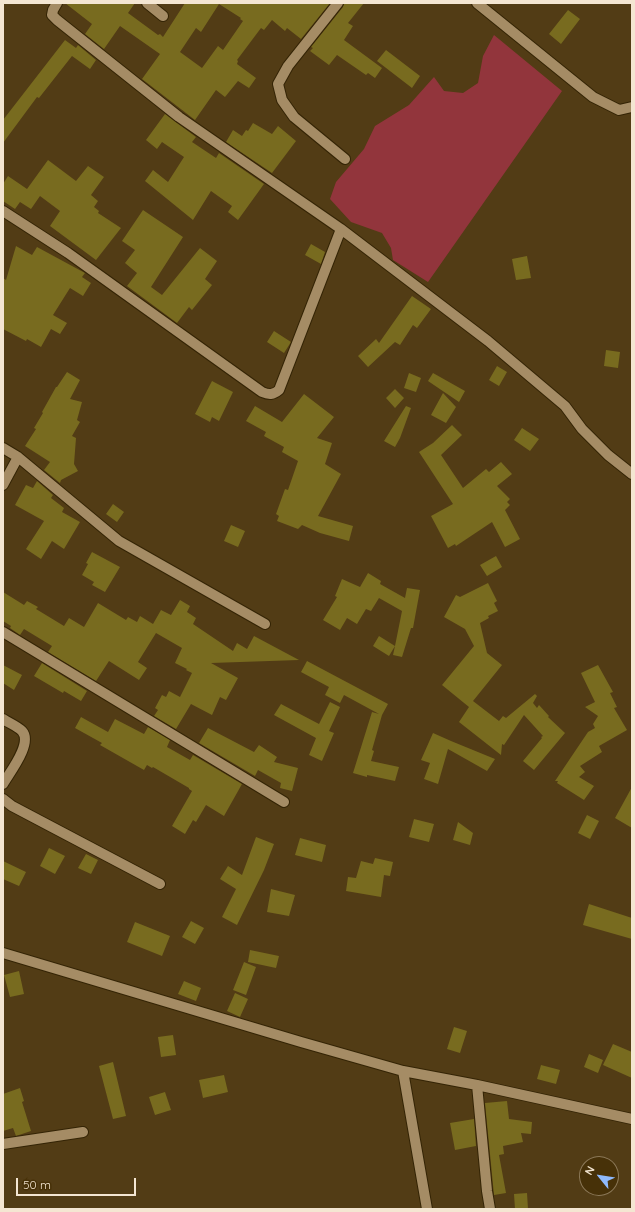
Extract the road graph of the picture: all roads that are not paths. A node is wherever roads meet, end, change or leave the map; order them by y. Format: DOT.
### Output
graph roads {
  1 [pos="57,3"];
  2 [pos="147,3"];
  3 [pos="338,3"];
  4 [pos="477,3"];
  5 [pos="163,16"];
  6 [pos="632,107"];
  7 [pos="345,160"];
  8 [pos="3,211"];
  9 [pos="341,229"];
  10 [pos="3,448"];
  11 [pos="18,457"];
  12 [pos="632,474"];
  13 [pos="3,485"];
  14 [pos="265,624"];
  15 [pos="3,632"];
  16 [pos="3,719"];
  17 [pos="3,784"];
  18 [pos="3,799"];
  19 [pos="284,802"];
  20 [pos="160,884"];
  21 [pos="3,953"];
  22 [pos="403,1071"];
  23 [pos="477,1085"];
  24 [pos="632,1119"];
  25 [pos="83,1132"];
  26 [pos="3,1144"];
  27 [pos="427,1209"];
  28 [pos="490,1209"];
  1 -- 9 [label="street"];
  2 -- 5 [label="street"];
  3 -- 7 [label="street"];
  4 -- 6 [label="street"];
  8 -- 9 [label="street"];
  9 -- 12 [label="street"];
  10 -- 11 [label="street"];
  11 -- 13 [label="street"];
  11 -- 14 [label="street"];
  15 -- 19 [label="street"];
  16 -- 17 [label="street"];
  18 -- 20 [label="street"];
  21 -- 22 [label="street"];
  22 -- 23 [label="street"];
  22 -- 27 [label="street"];
  23 -- 24 [label="street"];
  23 -- 28 [label="street"];
  25 -- 26 [label="street"];
}
